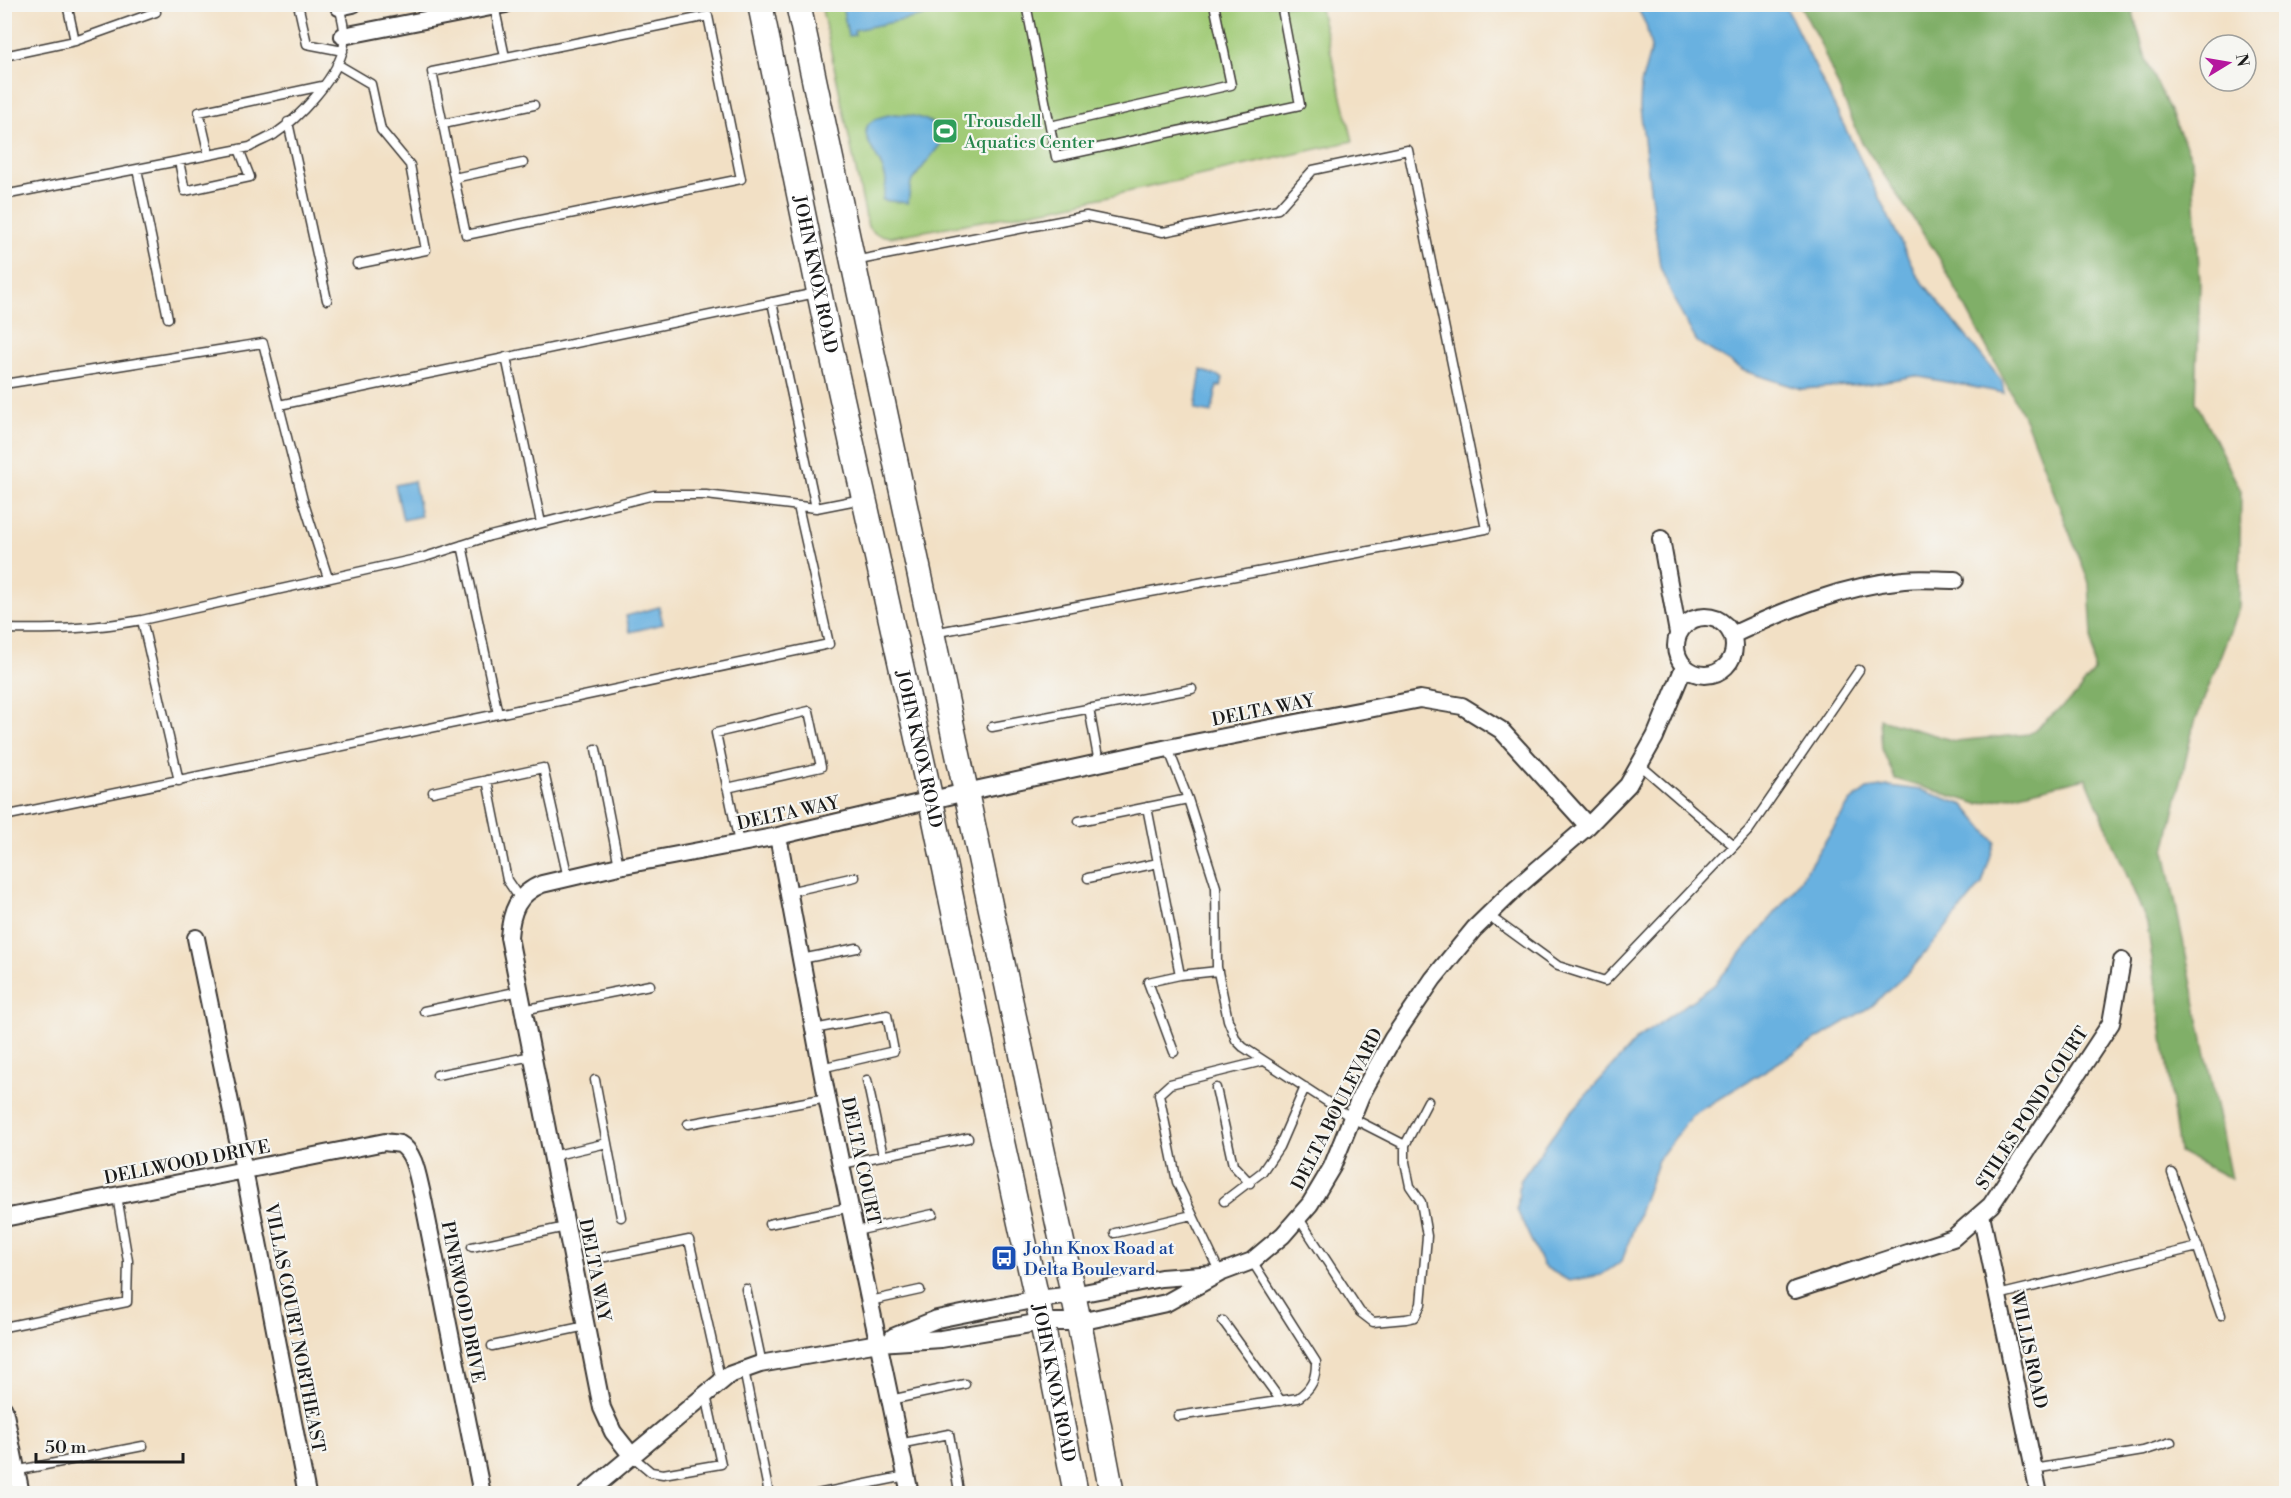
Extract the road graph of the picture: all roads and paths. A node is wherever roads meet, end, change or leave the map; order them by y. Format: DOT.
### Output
graph roads {
  1 [pos="67,4"];
  2 [pos="298,4"];
  3 [pos="759,4"];
  4 [pos="798,4"];
  5 [pos="1026,4"];
  6 [pos="1214,4"];
  7 [pos="1281,4"];
  8 [pos="343,5"];
  9 [pos="498,5"];
  10 [pos="156,12"];
  11 [pos="75,41"];
  12 [pos="343,44"];
  13 [pos="4,56"];
  14 [pos="505,57"];
  15 [pos="337,64"];
  16 [pos="322,86"];
  17 [pos="534,105"];
  18 [pos="288,122"];
  19 [pos="443,124"];
  20 [pos="1050,126"];
  21 [pos="239,148"];
  22 [pos="208,155"];
  23 [pos="179,161"];
  24 [pos="523,163"];
  25 [pos="136,169"];
  26 [pos="454,178"];
  27 [pos="4,195"];
  28 [pos="357,264"];
  29 [pos="855,273"];
  30 [pos="817,281"];
  31 [pos="327,300"];
  32 [pos="772,302"];
  33 [pos="168,318"];
  34 [pos="506,357"];
  35 [pos="4,384"];
  36 [pos="279,405"];
  37 [pos="864,498"];
  38 [pos="798,506"];
  39 [pos="816,507"];
  40 [pos="541,523"];
  41 [pos="1661,539"];
  42 [pos="462,545"];
  43 [pos="328,578"];
  44 [pos="1955,580"];
  45 [pos="142,620"];
  46 [pos="4,629"];
  47 [pos="932,633"];
  48 [pos="1678,633"];
  49 [pos="1732,635"];
  50 [pos="1684,667"];
  51 [pos="1859,670"];
  52 [pos="1192,689"];
  53 [pos="1089,708"];
  54 [pos="498,714"];
  55 [pos="992,727"];
  56 [pos="1168,748"];
  57 [pos="596,749"];
  58 [pos="1099,763"];
  59 [pos="1639,764"];
  60 [pos="487,780"];
  61 [pos="179,781"];
  62 [pos="727,788"];
  63 [pos="433,792"];
  64 [pos="966,792"];
  65 [pos="1188,799"];
  66 [pos="931,801"];
  67 [pos="1147,807"];
  68 [pos="4,816"];
  69 [pos="1079,821"];
  70 [pos="1588,826"];
  71 [pos="778,836"];
  72 [pos="739,843"];
  73 [pos="1734,846"];
  74 [pos="1158,863"];
  75 [pos="620,866"];
  76 [pos="855,877"];
  77 [pos="568,878"];
  78 [pos="1088,878"];
  79 [pos="788,892"];
  80 [pos="520,899"];
  81 [pos="1488,915"];
  82 [pos="196,938"];
  83 [pos="857,948"];
  84 [pos="801,959"];
  85 [pos="2122,961"];
  86 [pos="1218,971"];
  87 [pos="1180,975"];
  88 [pos="650,985"];
  89 [pos="520,991"];
  90 [pos="524,1010"];
  91 [pos="424,1011"];
  92 [pos="814,1029"];
  93 [pos="1174,1052"];
  94 [pos="532,1056"];
  95 [pos="1263,1061"];
  96 [pos="821,1068"];
  97 [pos="437,1075"];
  98 [pos="595,1080"];
  99 [pos="867,1080"];
  100 [pos="1305,1087"];
  101 [pos="1216,1088"];
  102 [pos="827,1098"];
  103 [pos="1428,1101"];
  104 [pos="1352,1118"];
  105 [pos="688,1124"];
  106 [pos="968,1138"];
  107 [pos="607,1143"];
  108 [pos="378,1144"];
  109 [pos="1405,1145"];
  110 [pos="552,1156"];
  111 [pos="883,1156"];
  112 [pos="842,1164"];
  113 [pos="244,1170"];
  114 [pos="2172,1173"];
  115 [pos="1250,1183"];
  116 [pos="117,1196"];
  117 [pos="1224,1201"];
  118 [pos="851,1207"];
  119 [pos="933,1214"];
  120 [pos="1981,1214"];
  121 [pos="1192,1215"];
  122 [pos="621,1217"];
  123 [pos="1298,1217"];
  124 [pos="4,1218"];
  125 [pos="769,1224"];
  126 [pos="566,1227"];
  127 [pos="856,1231"];
  128 [pos="1115,1233"];
  129 [pos="472,1247"];
  130 [pos="2198,1247"];
  131 [pos="605,1257"];
  132 [pos="1252,1261"];
  133 [pos="1220,1273"];
  134 [pos="746,1289"];
  135 [pos="920,1290"];
  136 [pos="1794,1290"];
  137 [pos="1073,1295"];
  138 [pos="1998,1295"];
  139 [pos="870,1301"];
  140 [pos="1039,1311"];
  141 [pos="2221,1315"];
  142 [pos="1223,1321"];
  143 [pos="1079,1322"];
  144 [pos="586,1326"];
  145 [pos="4,1327"];
  146 [pos="878,1343"];
  147 [pos="492,1346"];
  148 [pos="762,1364"];
  149 [pos="744,1370"];
  150 [pos="721,1382"];
  151 [pos="965,1384"];
  152 [pos="706,1395"];
  153 [pos="890,1400"];
  154 [pos="1281,1401"];
  155 [pos="4,1409"];
  156 [pos="1178,1416"];
  157 [pos="2171,1442"];
  158 [pos="899,1444"];
  159 [pos="143,1446"];
  160 [pos="632,1456"];
  161 [pos="2034,1469"];
  162 [pos="10,1472"];
  163 [pos="906,1476"];
  164 [pos="959,1491"];
  165 [pos="21,1494"];
  166 [pos="307,1494"];
  167 [pos="482,1494"];
  168 [pos="586,1494"];
  169 [pos="769,1494"];
  170 [pos="817,1494"];
  171 [pos="910,1494"];
  172 [pos="1076,1494"];
  173 [pos="1112,1494"];
  174 [pos="2039,1494"];
  1 -- 11 [label="lane"];
  2 -- 12 [label="lane"];
  3 -- 30 [label="main road, JOHN KNOX ROAD"];
  4 -- 29 [label="main road, JOHN KNOX ROAD"];
  5 -- 20 [label="lane"];
  6 -- 20 [label="lane"];
  7 -- 20 [label="lane"];
  8 -- 12 [label="lane"];
  9 -- 12 [label="street"];
  9 -- 14 [label="lane"];
  10 -- 11 [label="lane"];
  11 -- 13 [label="lane"];
  12 -- 15 [label="lane"];
  14 -- 19 [label="lane"];
  14 -- 26 [label="lane"];
  15 -- 16 [label="lane"];
  15 -- 28 [label="lane"];
  16 -- 18 [label="lane"];
  16 -- 22 [label="lane"];
  17 -- 19 [label="lane"];
  18 -- 21 [label="lane"];
  18 -- 31 [label="lane"];
  19 -- 26 [label="lane"];
  21 -- 22 [label="lane"];
  21 -- 23 [label="lane"];
  22 -- 23 [label="lane"];
  23 -- 25 [label="lane"];
  24 -- 26 [label="lane"];
  25 -- 27 [label="lane"];
  25 -- 33 [label="lane"];
  29 -- 30 [label="main road"];
  29 -- 47 [label="main road, JOHN KNOX ROAD"];
  29 -- 47 [label="lane"];
  30 -- 32 [label="lane"];
  30 -- 37 [label="main road, JOHN KNOX ROAD"];
  32 -- 34 [label="lane"];
  32 -- 39 [label="lane"];
  34 -- 36 [label="lane"];
  34 -- 40 [label="lane"];
  35 -- 36 [label="lane"];
  36 -- 43 [label="lane"];
  37 -- 39 [label="lane"];
  37 -- 66 [label="main road, JOHN KNOX ROAD"];
  38 -- 39 [label="lane"];
  38 -- 40 [label="lane"];
  38 -- 54 [label="lane"];
  40 -- 42 [label="lane"];
  41 -- 48 [label="street"];
  42 -- 43 [label="lane"];
  42 -- 54 [label="lane"];
  43 -- 45 [label="lane"];
  44 -- 49 [label="street"];
  45 -- 46 [label="lane"];
  45 -- 61 [label="lane"];
  47 -- 64 [label="main road, JOHN KNOX ROAD"];
  48 -- 49 [label="street"];
  48 -- 50 [label="street"];
  49 -- 50 [label="street"];
  50 -- 59 [label="street, DELTA BOULEVARD"];
  51 -- 73 [label="lane"];
  52 -- 53 [label="lane"];
  53 -- 55 [label="lane"];
  53 -- 58 [label="lane"];
  54 -- 61 [label="lane"];
  56 -- 58 [label="street, DELTA WAY"];
  56 -- 65 [label="lane"];
  56 -- 70 [label="street, DELTA WAY"];
  57 -- 75 [label="lane"];
  58 -- 64 [label="street, DELTA WAY"];
  59 -- 70 [label="street, DELTA BOULEVARD"];
  59 -- 73 [label="lane"];
  60 -- 63 [label="lane"];
  60 -- 77 [label="lane"];
  60 -- 80 [label="lane"];
  61 -- 68 [label="lane"];
  62 -- 62 [label="lane"];
  62 -- 72 [label="lane"];
  64 -- 66 [label="street, DELTA WAY"];
  64 -- 137 [label="main road, JOHN KNOX ROAD"];
  65 -- 67 [label="lane"];
  65 -- 86 [label="lane"];
  66 -- 71 [label="street, DELTA WAY"];
  66 -- 140 [label="main road, JOHN KNOX ROAD"];
  67 -- 69 [label="lane"];
  67 -- 74 [label="lane"];
  70 -- 81 [label="street, DELTA BOULEVARD"];
  71 -- 72 [label="street, DELTA WAY"];
  71 -- 79 [label="street, DELTA COURT"];
  72 -- 75 [label="street, DELTA WAY"];
  73 -- 81 [label="lane"];
  74 -- 78 [label="lane"];
  74 -- 87 [label="lane"];
  75 -- 77 [label="street, DELTA WAY"];
  76 -- 79 [label="lane"];
  77 -- 80 [label="street, DELTA WAY"];
  79 -- 84 [label="street, DELTA COURT"];
  80 -- 89 [label="street, DELTA WAY"];
  81 -- 104 [label="street, DELTA BOULEVARD"];
  82 -- 113 [label="street, VILLAS COURT NORTHEAST"];
  83 -- 84 [label="lane"];
  84 -- 92 [label="street, DELTA COURT"];
  85 -- 120 [label="street, STILES POND COURT"];
  86 -- 87 [label="lane"];
  86 -- 95 [label="lane"];
  87 -- 93 [label="lane"];
  88 -- 90 [label="lane"];
  89 -- 90 [label="street, DELTA WAY"];
  89 -- 91 [label="lane"];
  90 -- 94 [label="street, DELTA WAY"];
  92 -- 96 [label="street, DELTA COURT"];
  92 -- 96 [label="lane"];
  94 -- 97 [label="lane"];
  94 -- 110 [label="street, DELTA WAY"];
  95 -- 100 [label="lane"];
  95 -- 121 [label="lane"];
  96 -- 102 [label="street, DELTA COURT"];
  98 -- 107 [label="lane"];
  99 -- 111 [label="lane"];
  100 -- 104 [label="lane"];
  100 -- 115 [label="lane"];
  101 -- 115 [label="lane"];
  102 -- 105 [label="lane"];
  102 -- 112 [label="street, DELTA COURT"];
  103 -- 109 [label="lane"];
  104 -- 109 [label="lane"];
  104 -- 123 [label="street, DELTA BOULEVARD"];
  106 -- 111 [label="lane"];
  107 -- 110 [label="lane"];
  107 -- 122 [label="lane"];
  108 -- 113 [label="street, DELLWOOD DRIVE"];
  108 -- 167 [label="street, PINEWOOD DRIVE"];
  109 -- 123 [label="lane"];
  110 -- 126 [label="street, DELTA WAY"];
  111 -- 112 [label="lane"];
  112 -- 118 [label="street, DELTA COURT"];
  113 -- 116 [label="street, DELLWOOD DRIVE"];
  113 -- 166 [label="street, VILLAS COURT NORTHEAST"];
  114 -- 130 [label="lane"];
  115 -- 117 [label="lane"];
  116 -- 124 [label="street, DELLWOOD DRIVE"];
  116 -- 145 [label="lane"];
  118 -- 125 [label="lane"];
  118 -- 127 [label="street, DELTA COURT"];
  119 -- 127 [label="lane"];
  120 -- 136 [label="street, STILES POND COURT"];
  120 -- 138 [label="street, WILLIS ROAD"];
  121 -- 128 [label="lane"];
  121 -- 133 [label="lane"];
  123 -- 132 [label="street, DELTA BOULEVARD"];
  126 -- 129 [label="lane"];
  126 -- 144 [label="street, DELTA WAY"];
  127 -- 139 [label="street, DELTA COURT"];
  130 -- 138 [label="lane"];
  130 -- 141 [label="lane"];
  131 -- 150 [label="lane"];
  132 -- 133 [label="street, DELTA BOULEVARD"];
  132 -- 154 [label="lane"];
  133 -- 137 [label="street"];
  133 -- 143 [label="street, DELTA BOULEVARD"];
  134 -- 148 [label="lane"];
  135 -- 139 [label="lane"];
  137 -- 140 [label="street"];
  137 -- 143 [label="main road, JOHN KNOX ROAD"];
  138 -- 161 [label="street, WILLIS ROAD"];
  139 -- 146 [label="street, DELTA COURT"];
  140 -- 143 [label="street, DELTA BOULEVARD"];
  140 -- 146 [label="street, DELTA BOULEVARD"];
  140 -- 146 [label="street, DELTA BOULEVARD"];
  140 -- 172 [label="main road, JOHN KNOX ROAD"];
  142 -- 154 [label="lane"];
  143 -- 173 [label="main road, JOHN KNOX ROAD"];
  144 -- 147 [label="lane"];
  144 -- 160 [label="street, DELTA WAY"];
  146 -- 148 [label="street, DELTA BOULEVARD"];
  146 -- 153 [label="street, DELTA COURT"];
  148 -- 149 [label="street, DELTA BOULEVARD"];
  149 -- 150 [label="street, DELTA BOULEVARD"];
  149 -- 169 [label="lane"];
  150 -- 152 [label="street, DELTA BOULEVARD"];
  151 -- 153 [label="lane"];
  152 -- 160 [label="street, DELTA BOULEVARD"];
  152 -- 160 [label="lane"];
  153 -- 158 [label="street, DELTA COURT"];
  154 -- 156 [label="lane"];
  155 -- 162 [label="street"];
  157 -- 161 [label="lane"];
  158 -- 163 [label="street, DELTA COURT"];
  158 -- 164 [label="lane"];
  159 -- 162 [label="lane"];
  160 -- 168 [label="street, DELTA BOULEVARD"];
  161 -- 174 [label="street, WILLIS ROAD"];
  162 -- 165 [label="street"];
  163 -- 170 [label="lane"];
  163 -- 171 [label="street, DELTA COURT"];
}
